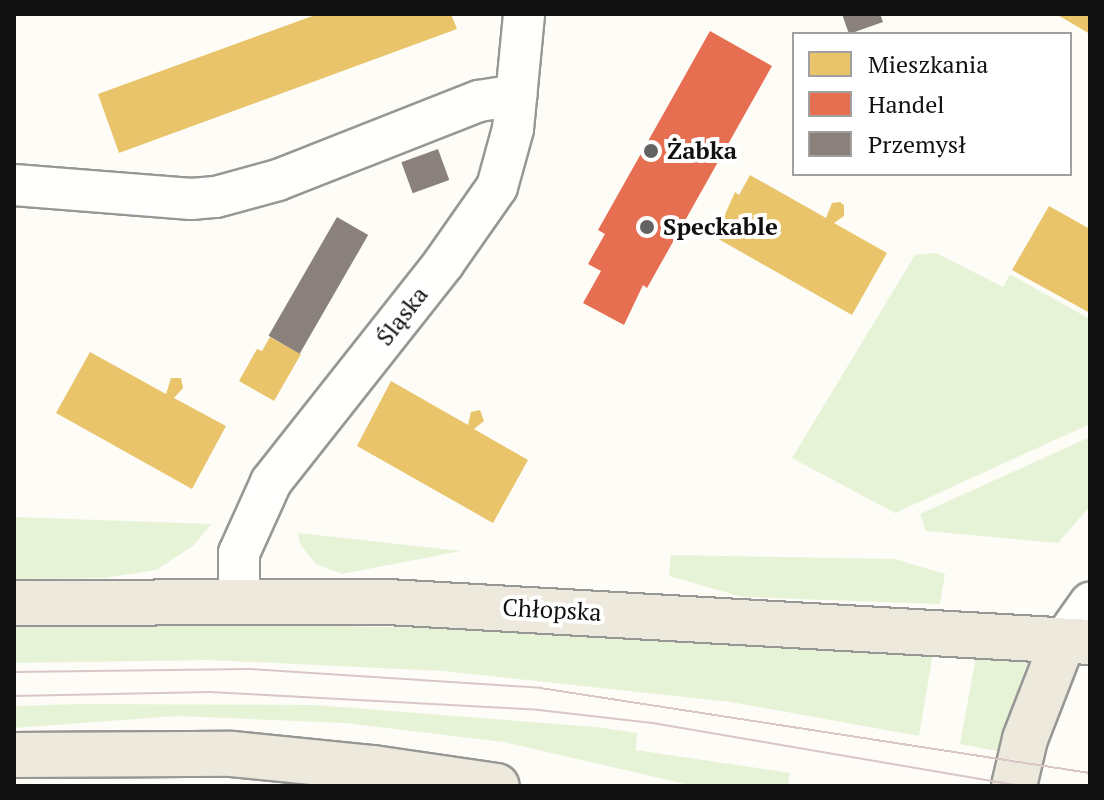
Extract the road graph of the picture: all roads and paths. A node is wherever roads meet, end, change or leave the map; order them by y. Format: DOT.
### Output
graph roads {
  1 [pos="524,14"];
  2 [pos="517,95"];
  3 [pos="14,185"];
  4 [pos="239,600"];
  5 [pos="14,603"];
  6 [pos="1090,603"];
  7 [pos="1077,641"];
  8 [pos="1025,739"];
  9 [pos="14,755"];
  10 [pos="497,786"];
  11 [pos="1014,786"];
  12 [pos="1041,786"];
  1 -- 2 [label="street, Śląska"];
  2 -- 3 [label="street"];
  2 -- 4 [label="street, Śląska"];
  4 -- 5 [label="main road, Chłopska"];
  4 -- 7 [label="main road, Chłopska"];
  6 -- 7 [label="street"];
  7 -- 8 [label="main road"];
  8 -- 11 [label="main road"];
  8 -- 12 [label="main road"];
  9 -- 10 [label="main road"];
}
